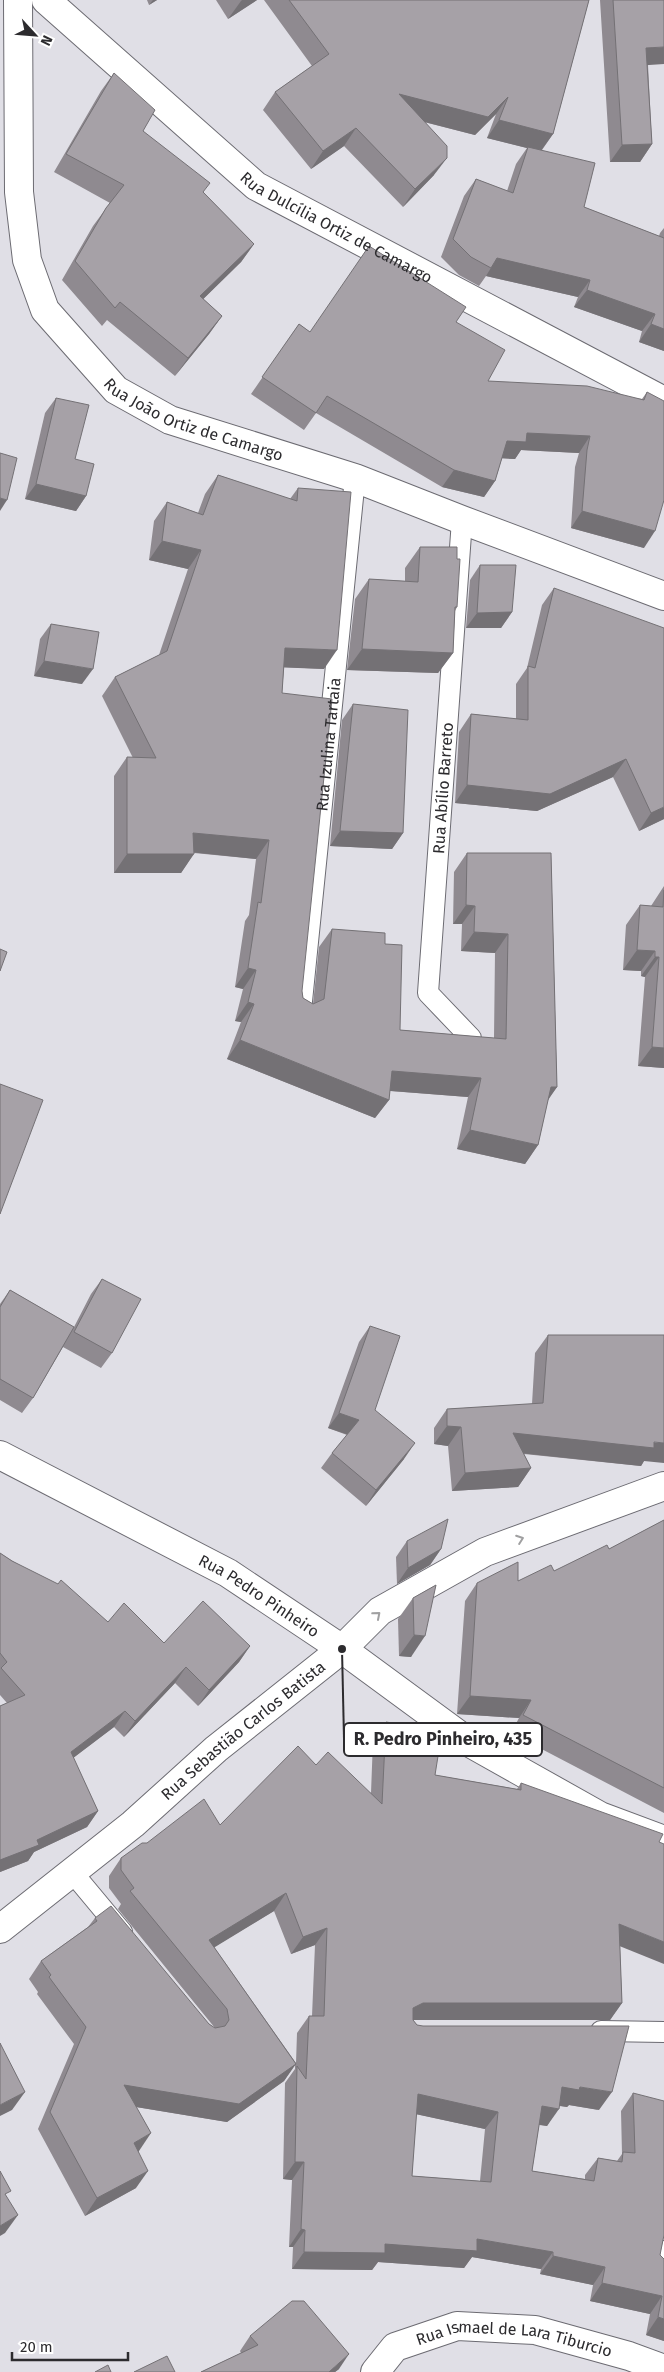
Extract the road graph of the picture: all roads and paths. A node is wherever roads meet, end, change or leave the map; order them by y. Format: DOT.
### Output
graph roads {
  1 [pos="18,0"];
  2 [pos="46,0"];
  3 [pos="664,401"];
  4 [pos="355,478"];
  5 [pos="462,520"];
  6 [pos="664,596"];
  7 [pos="301,1011"];
  8 [pos="471,1038"];
  9 [pos="0,1455"];
  10 [pos="664,1486"];
  11 [pos="342,1649"];
  12 [pos="664,1840"];
  13 [pos="72,1872"];
  14 [pos="0,1928"];
  15 [pos="133,1946"];
  16 [pos="587,2031"];
  17 [pos="664,2032"];
  18 [pos="664,2369"];
  19 [pos="374,2372"];
  1 -- 4 [label="street, Rua João Ortiz de Camargo"];
  2 -- 3 [label="street, Rua Dulcília Ortiz de Camargo"];
  4 -- 5 [label="street, Rua João Ortiz de Camargo"];
  4 -- 7 [label="lane, Rua Izulina Tartaia"];
  5 -- 6 [label="street, Rua João Ortiz de Camargo"];
  5 -- 8 [label="lane, Rua Abílio Barreto"];
  9 -- 11 [label="street, Rua Pedro Pinheiro"];
  11 -- 10 [label="street, Rua Sebastião Carlos Batista, one-way"];
  11 -- 12 [label="street, Rua Pedro Pinheiro"];
  11 -- 13 [label="street, Rua Sebastião Carlos Batista"];
  13 -- 14 [label="street, Rua Sebastião Carlos Batista"];
  13 -- 15 [label="lane"];
  16 -- 17 [label="lane"];
  18 -- 19 [label="street, Rua Ismael de Lara Tiburcio"];
}
